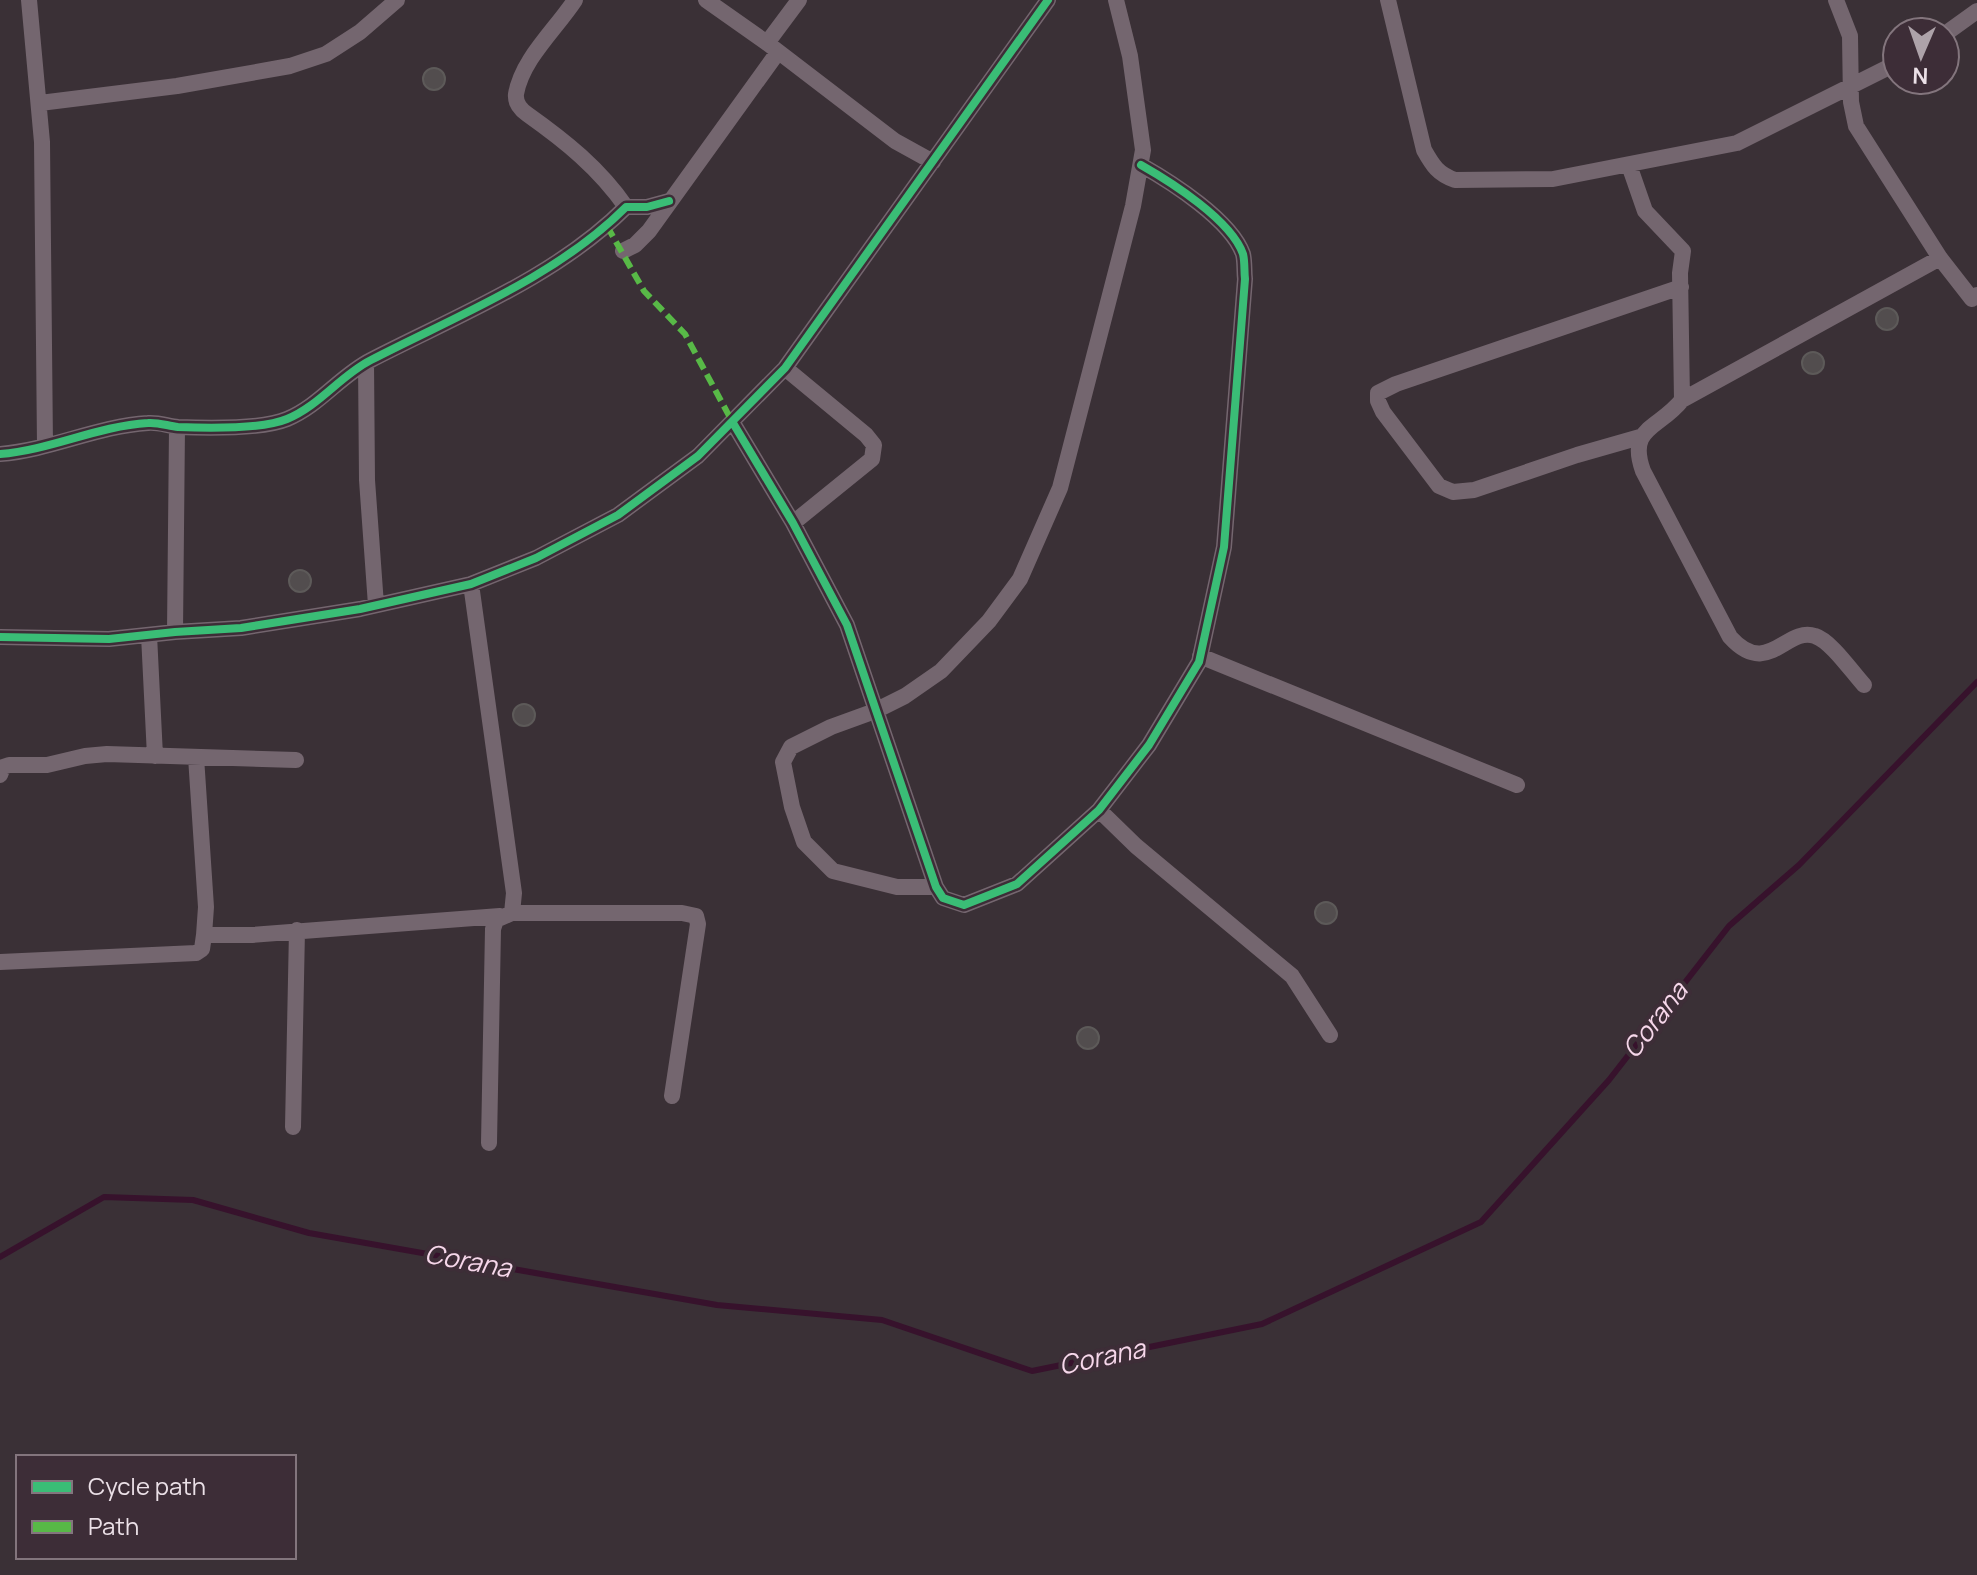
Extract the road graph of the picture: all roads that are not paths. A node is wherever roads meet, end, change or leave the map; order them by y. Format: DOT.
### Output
graph roads {
  1 [pos="29,0"];
  2 [pos="397,0"];
  3 [pos="706,0"];
  4 [pos="799,0"];
  5 [pos="1048,0"];
  6 [pos="1116,0"];
  7 [pos="1388,0"];
  8 [pos="1836,0"];
  9 [pos="567,3"];
  10 [pos="773,48"];
  11 [pos="1881,71"];
  12 [pos="1852,86"];
  13 [pos="40,103"];
  14 [pos="933,162"];
  15 [pos="1141,165"];
  16 [pos="1629,165"];
  17 [pos="669,201"];
  18 [pos="626,207"];
  19 [pos="623,251"];
  20 [pos="1940,258"];
  21 [pos="1681,287"];
  22 [pos="1977,295"];
  23 [pos="366,363"];
  24 [pos="785,368"];
  25 [pos="1682,400"];
  26 [pos="733,423"];
  27 [pos="177,427"];
  28 [pos="1640,437"];
  29 [pos="45,446"];
  30 [pos="0,454"];
  31 [pos="793,523"];
  32 [pos="471,584"];
  33 [pos="376,605"];
  34 [pos="175,632"];
  35 [pos="149,635"];
  36 [pos="0,637"];
  37 [pos="1200,656"];
  38 [pos="1864,685"];
  39 [pos="875,711"];
  40 [pos="155,756"];
  41 [pos="196,757"];
  42 [pos="296,760"];
  43 [pos="0,775"];
  44 [pos="1517,785"];
  45 [pos="1099,810"];
  46 [pos="936,887"];
  47 [pos="506,915"];
  48 [pos="297,930"];
  49 [pos="204,935"];
  50 [pos="0,962"];
  51 [pos="1330,1035"];
  52 [pos="672,1096"];
  53 [pos="293,1127"];
  54 [pos="489,1143"];
  1 -- 13 [label="street"];
  2 -- 13 [label="street"];
  3 -- 10 [label="street"];
  4 -- 10 [label="street"];
  5 -- 14 [label="street"];
  6 -- 15 [label="street"];
  7 -- 16 [label="street"];
  8 -- 12 [label="street"];
  9 -- 18 [label="street"];
  10 -- 14 [label="street"];
  10 -- 17 [label="street"];
  11 -- 12 [label="street"];
  12 -- 16 [label="street"];
  12 -- 20 [label="street"];
  13 -- 29 [label="street"];
  14 -- 24 [label="street"];
  15 -- 37 [label="street"];
  15 -- 39 [label="street"];
  16 -- 21 [label="street"];
  17 -- 18 [label="street"];
  17 -- 19 [label="street"];
  18 -- 23 [label="street"];
  20 -- 22 [label="street"];
  20 -- 25 [label="street"];
  21 -- 25 [label="street"];
  21 -- 28 [label="street"];
  23 -- 27 [label="street"];
  23 -- 33 [label="street"];
  24 -- 26 [label="street"];
  24 -- 31 [label="street"];
  25 -- 28 [label="street"];
  26 -- 31 [label="street"];
  26 -- 32 [label="street"];
  27 -- 29 [label="street"];
  27 -- 34 [label="street"];
  28 -- 38 [label="street"];
  29 -- 30 [label="street"];
  31 -- 39 [label="street"];
  32 -- 33 [label="street"];
  32 -- 47 [label="street"];
  33 -- 34 [label="street"];
  34 -- 35 [label="street"];
  35 -- 36 [label="street"];
  35 -- 40 [label="street"];
  37 -- 44 [label="street"];
  37 -- 45 [label="street"];
  39 -- 46 [label="street"];
  39 -- 46 [label="street"];
  40 -- 41 [label="street"];
  40 -- 43 [label="street"];
  41 -- 42 [label="street"];
  41 -- 49 [label="street"];
  45 -- 46 [label="street"];
  45 -- 51 [label="street"];
  47 -- 48 [label="street"];
  47 -- 52 [label="street"];
  47 -- 54 [label="street"];
  48 -- 49 [label="street"];
  48 -- 53 [label="street"];
  49 -- 50 [label="street"];
}
